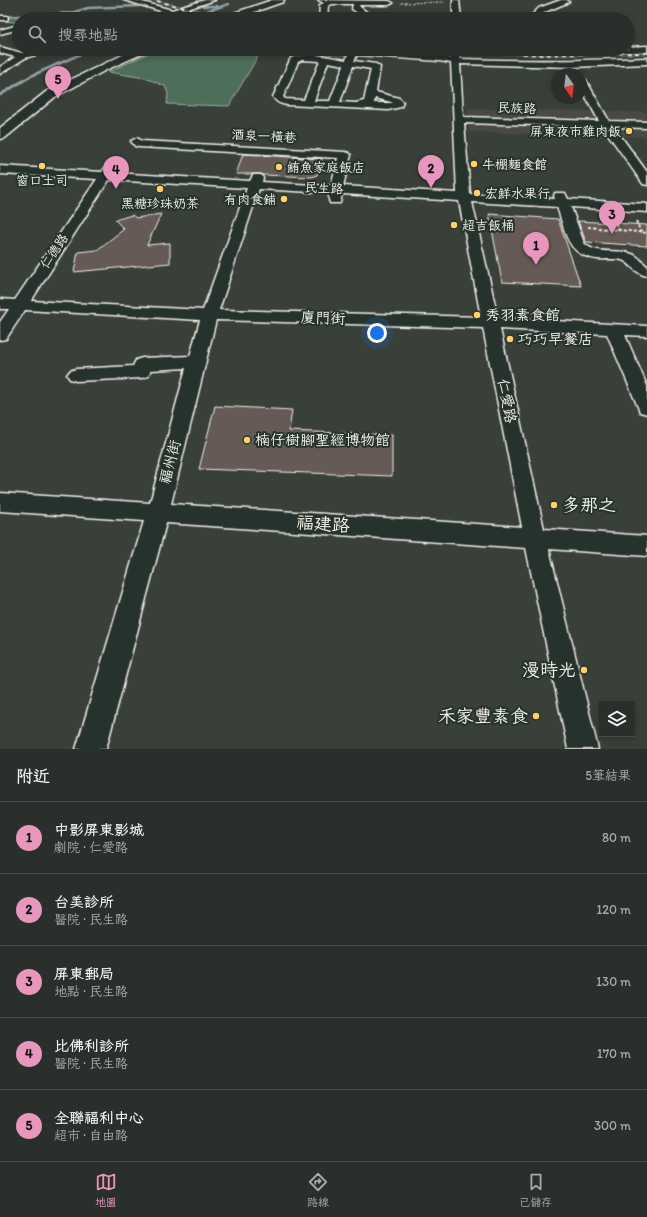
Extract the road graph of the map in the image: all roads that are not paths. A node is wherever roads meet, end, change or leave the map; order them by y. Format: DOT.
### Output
graph roads {
  1 [pos="127,0"];
  2 [pos="212,0"];
  3 [pos="280,0"];
  4 [pos="321,0"];
  5 [pos="457,1"];
  6 [pos="565,1"];
  7 [pos="331,2"];
  8 [pos="357,2"];
  9 [pos="389,3"];
  10 [pos="172,12"];
  11 [pos="245,12"];
  12 [pos="324,12"];
  13 [pos="362,12"];
  14 [pos="457,12"];
  15 [pos="540,12"];
  16 [pos="12,29"];
  17 [pos="0,32"];
  18 [pos="635,49"];
  19 [pos="647,49"];
  20 [pos="0,50"];
  21 [pos="12,53"];
  22 [pos="22,56"];
  23 [pos="129,56"];
  24 [pos="352,56"];
  25 [pos="411,56"];
  26 [pos="450,56"];
  27 [pos="456,56"];
  28 [pos="469,56"];
  29 [pos="325,59"];
  30 [pos="647,61"];
  31 [pos="349,62"];
  32 [pos="0,63"];
  33 [pos="572,64"];
  34 [pos="574,68"];
  35 [pos="0,72"];
  36 [pos="587,91"];
  37 [pos="371,94"];
  38 [pos="308,103"];
  39 [pos="334,104"];
  40 [pos="356,106"];
  41 [pos="458,120"];
  42 [pos="606,124"];
  43 [pos="647,125"];
  44 [pos="0,135"];
  45 [pos="137,141"];
  46 [pos="0,170"];
  47 [pos="108,172"];
  48 [pos="256,181"];
  49 [pos="647,181"];
  50 [pos="336,194"];
  51 [pos="464,196"];
  52 [pos="561,200"];
  53 [pos="647,208"];
  54 [pos="647,272"];
  55 [pos="0,304"];
  56 [pos="18,305"];
  57 [pos="209,315"];
  58 [pos="491,323"];
  59 [pos="614,330"];
  60 [pos="647,331"];
  61 [pos="0,335"];
  62 [pos="196,362"];
  63 [pos="76,375"];
  64 [pos="647,407"];
  65 [pos="0,502"];
  66 [pos="158,512"];
  67 [pos="535,538"];
  68 [pos="647,546"];
  69 [pos="91,749"];
  70 [pos="583,749"];
  1 -- 10 [label="street"];
  2 -- 10 [label="street"];
  3 -- 11 [label="main road"];
  4 -- 7 [label="street"];
  5 -- 14 [label="street"];
  6 -- 15 [label="street"];
  7 -- 8 [label="street"];
  7 -- 12 [label="street"];
  8 -- 9 [label="street"];
  8 -- 13 [label="street"];
  16 -- 17 [label="street"];
  18 -- 19 [label="street"];
  20 -- 21 [label="street"];
  22 -- 32 [label="street"];
  22 -- 35 [label="street"];
  23 -- 44 [label="main road"];
  24 -- 31 [label="street"];
  25 -- 26 [label="street"];
  27 -- 41 [label="street, 仁愛路"];
  28 -- 33 [label="street"];
  29 -- 31 [label="street"];
  29 -- 38 [label="street"];
  29 -- 38 [label="street"];
  30 -- 33 [label="street"];
  31 -- 37 [label="street"];
  31 -- 39 [label="street"];
  33 -- 34 [label="street"];
  36 -- 42 [label="street"];
  37 -- 40 [label="street"];
  37 -- 40 [label="street"];
  38 -- 39 [label="street"];
  39 -- 40 [label="street"];
  41 -- 42 [label="street, 民族路"];
  41 -- 51 [label="street, 仁愛路"];
  42 -- 43 [label="street, 民族路"];
  42 -- 49 [label="street"];
  45 -- 50 [label="street, 酒泉一橫巷"];
  46 -- 47 [label="street, 民生路"];
  47 -- 48 [label="street, 民生路"];
  47 -- 56 [label="street, 仁德路"];
  48 -- 50 [label="street, 民生路"];
  48 -- 57 [label="street, 福州街"];
  50 -- 51 [label="street, 民生路"];
  51 -- 52 [label="street, 民生路"];
  51 -- 58 [label="street, 仁愛路"];
  52 -- 53 [label="street, 民生路"];
  52 -- 54 [label="street"];
  55 -- 56 [label="street, 廈門街"];
  56 -- 57 [label="street, 廈門街"];
  56 -- 61 [label="street, 仁德路"];
  57 -- 58 [label="street, 廈門街"];
  57 -- 62 [label="street, 福州街"];
  58 -- 59 [label="street, 廈門街"];
  58 -- 67 [label="street, 仁愛路"];
  59 -- 60 [label="street, 廈門街"];
  59 -- 64 [label="street"];
  62 -- 63 [label="street"];
  62 -- 66 [label="street, 福州街"];
  65 -- 66 [label="street, 福建路"];
  66 -- 67 [label="street, 福建路"];
  66 -- 69 [label="street, 福州街"];
  67 -- 68 [label="street, 福建路"];
  67 -- 70 [label="street, 仁愛路"];
}
